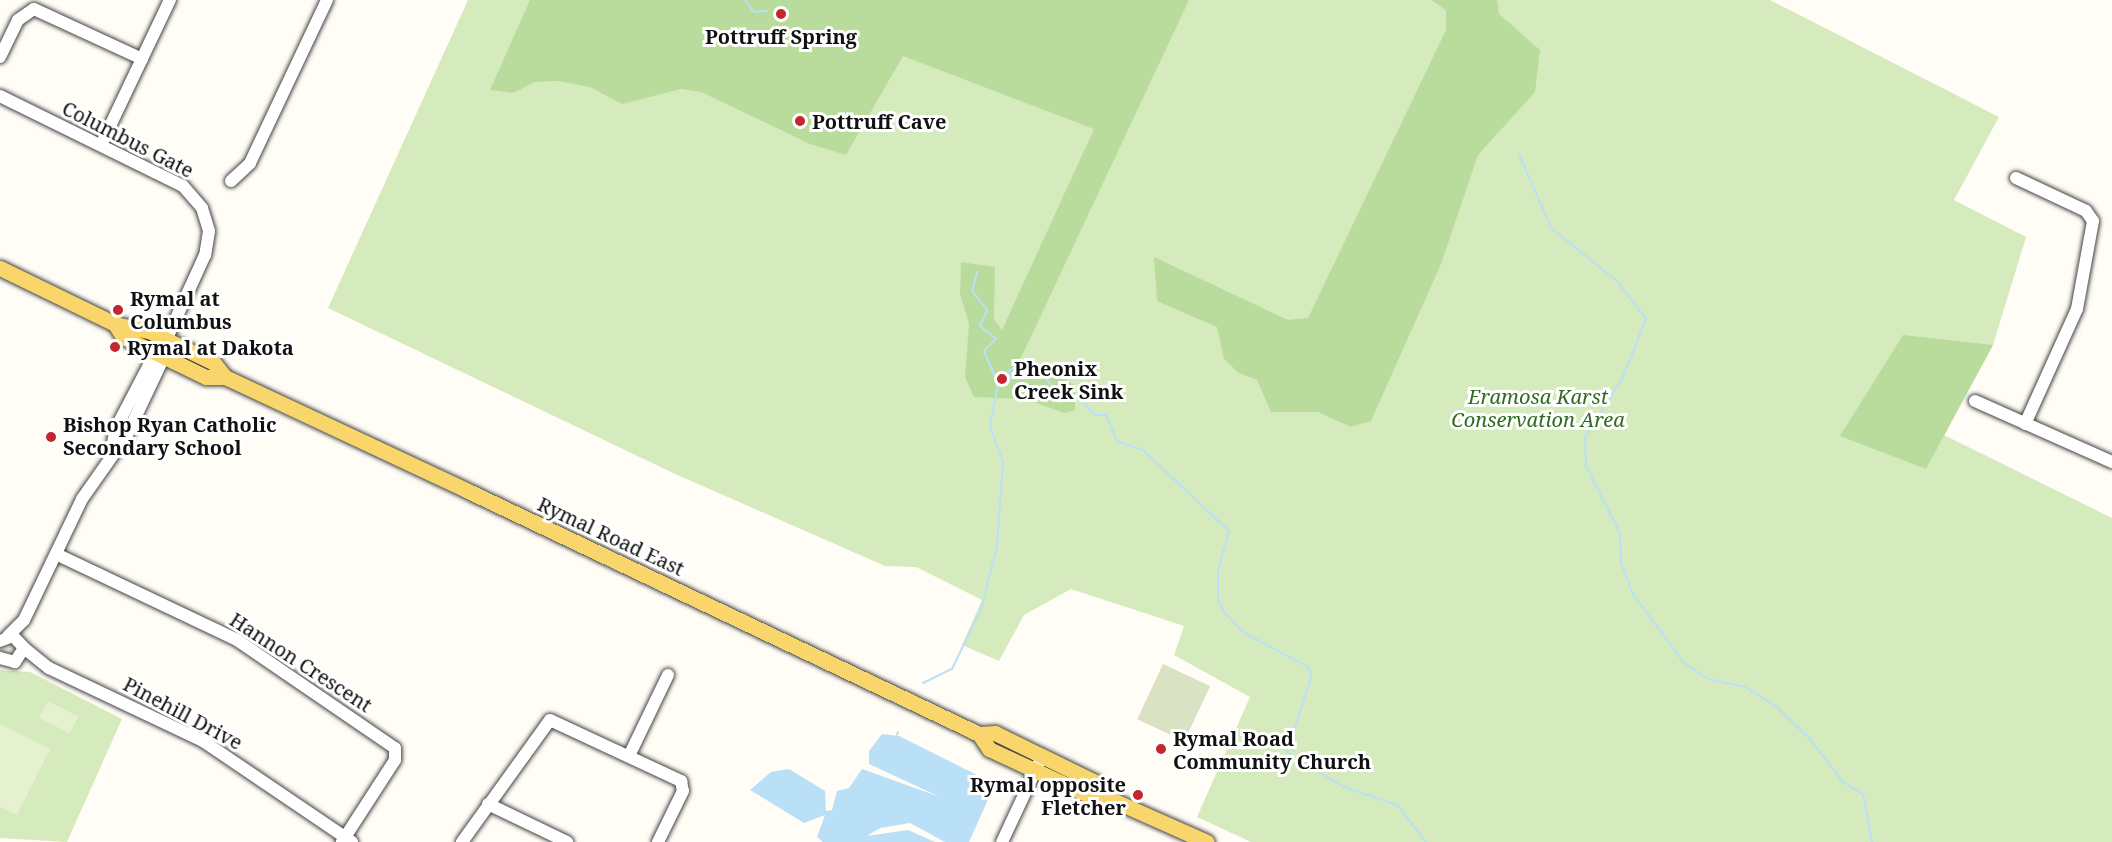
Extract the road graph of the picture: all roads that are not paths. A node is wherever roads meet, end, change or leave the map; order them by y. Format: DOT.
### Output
graph roads {
  1 [pos="170,0"];
  2 [pos="327,0"];
  3 [pos="0,57"];
  4 [pos="142,59"];
  5 [pos="0,96"];
  6 [pos="101,145"];
  7 [pos="2016,178"];
  8 [pos="231,181"];
  9 [pos="0,268"];
  10 [pos="115,324"];
  11 [pos="166,340"];
  12 [pos="159,354"];
  13 [pos="225,377"];
  14 [pos="1975,401"];
  15 [pos="2025,423"];
  16 [pos="2112,462"];
  17 [pos="56,554"];
  18 [pos="24,620"];
  19 [pos="4,638"];
  20 [pos="24,645"];
  21 [pos="0,658"];
  22 [pos="15,663"];
  23 [pos="50,668"];
  24 [pos="668,675"];
  25 [pos="979,734"];
  26 [pos="630,756"];
  27 [pos="1042,756"];
  28 [pos="1036,771"];
  29 [pos="1108,798"];
  30 [pos="488,804"];
  31 [pos="347,840"];
  32 [pos="462,842"];
  33 [pos="567,842"];
  34 [pos="658,842"];
  35 [pos="1002,842"];
  36 [pos="1208,842"];
  1 -- 4 [label="street"];
  2 -- 8 [label="street"];
  3 -- 4 [label="street"];
  4 -- 6 [label="street"];
  5 -- 6 [label="street, Columbus Gate"];
  6 -- 11 [label="street, Columbus Gate"];
  7 -- 15 [label="street"];
  9 -- 10 [label="main road, Rymal Road East"];
  10 -- 11 [label="main road, Rymal Road East"];
  10 -- 12 [label="main road, Rymal Road East"];
  11 -- 12 [label="street"];
  11 -- 13 [label="main road, Rymal Road East"];
  12 -- 13 [label="main road, Rymal Road East"];
  12 -- 17 [label="street"];
  13 -- 25 [label="main road, Rymal Road East"];
  14 -- 15 [label="street"];
  15 -- 16 [label="street"];
  17 -- 18 [label="street"];
  17 -- 31 [label="street, Hannon Crescent"];
  18 -- 19 [label="street"];
  18 -- 20 [label="street"];
  19 -- 20 [label="street, Pinehill Drive"];
  20 -- 22 [label="street"];
  20 -- 23 [label="street, Pinehill Drive"];
  21 -- 22 [label="street, Pinehill Drive"];
  22 -- 23 [label="street, Pinehill Drive"];
  23 -- 31 [label="street, Pinehill Drive"];
  24 -- 26 [label="street"];
  25 -- 27 [label="main road, Rymal Road East"];
  25 -- 28 [label="main road, Rymal Road East"];
  26 -- 30 [label="street"];
  26 -- 34 [label="street"];
  27 -- 28 [label="street"];
  27 -- 29 [label="main road, Rymal Road East"];
  28 -- 29 [label="main road, Rymal Road East"];
  28 -- 35 [label="street"];
  29 -- 36 [label="main road, Rymal Road East"];
  30 -- 32 [label="street"];
  30 -- 33 [label="street"];
}
